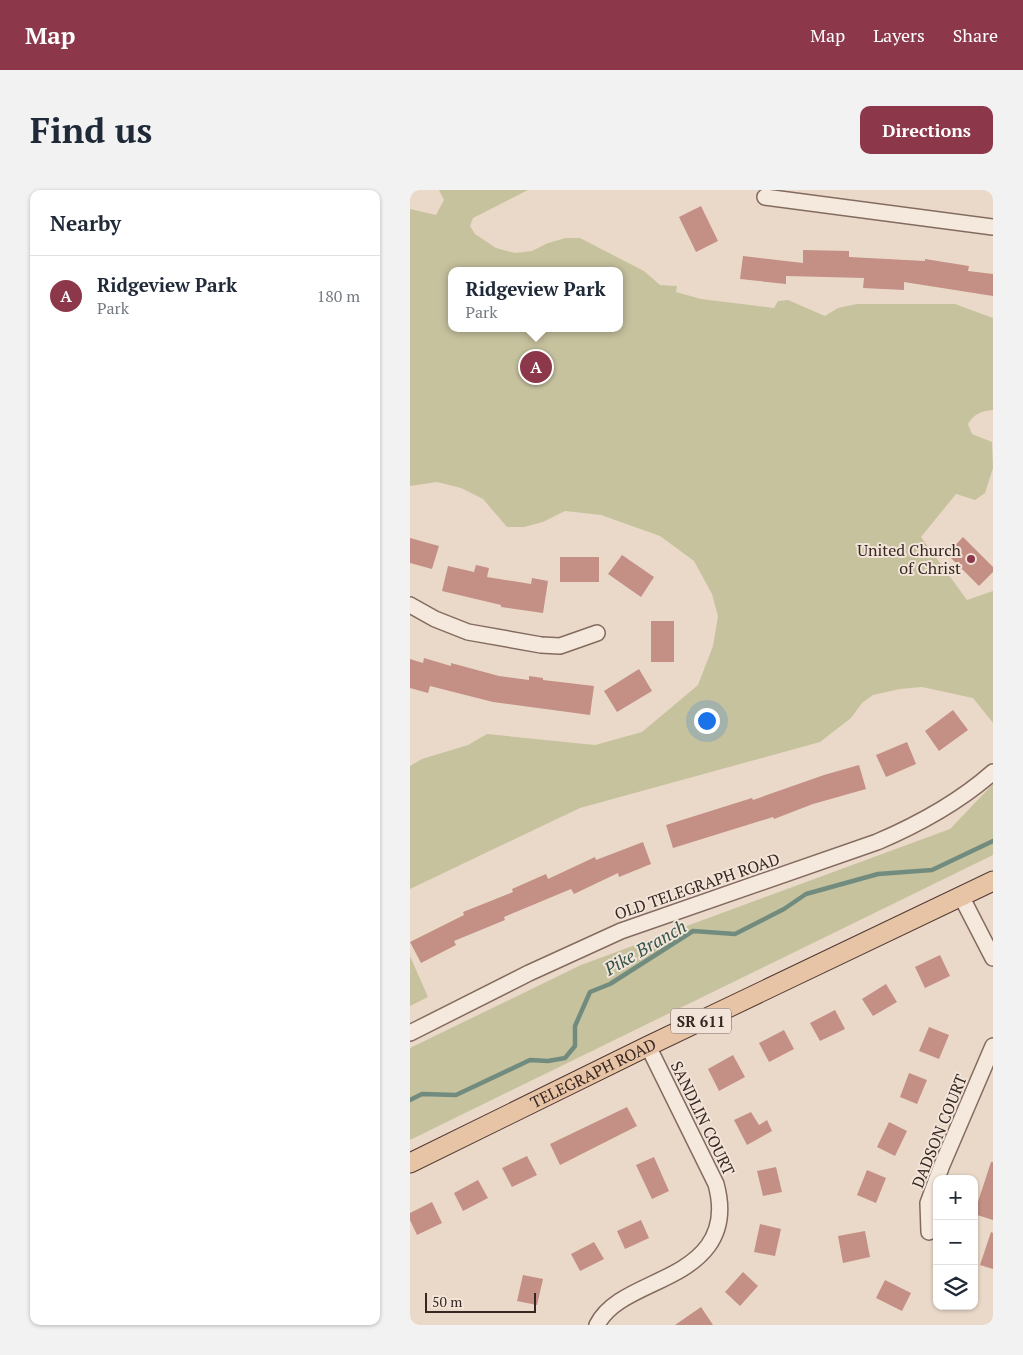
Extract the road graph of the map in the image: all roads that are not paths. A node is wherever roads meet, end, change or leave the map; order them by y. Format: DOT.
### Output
graph roads {
  1 [pos="765,197"];
  2 [pos="993,227"];
  3 [pos="410,606"];
  4 [pos="597,633"];
  5 [pos="993,772"];
  6 [pos="993,881"];
  7 [pos="961,896"];
  8 [pos="993,958"];
  9 [pos="410,1033"];
  10 [pos="648,1046"];
  11 [pos="993,1046"];
  12 [pos="410,1163"];
  13 [pos="928,1232"];
  14 [pos="597,1325"];
  1 -- 2 [label="street"];
  3 -- 4 [label="street"];
  5 -- 9 [label="street, OLD TELEGRAPH ROAD"];
  6 -- 7 [label="main road, TELEGRAPH ROAD / SR 611"];
  7 -- 8 [label="street"];
  7 -- 10 [label="main road, TELEGRAPH ROAD / SR 611"];
  10 -- 12 [label="main road, TELEGRAPH ROAD / SR 611"];
  10 -- 14 [label="street, SANDLIN COURT"];
  11 -- 13 [label="street, DADSON COURT"];
}
